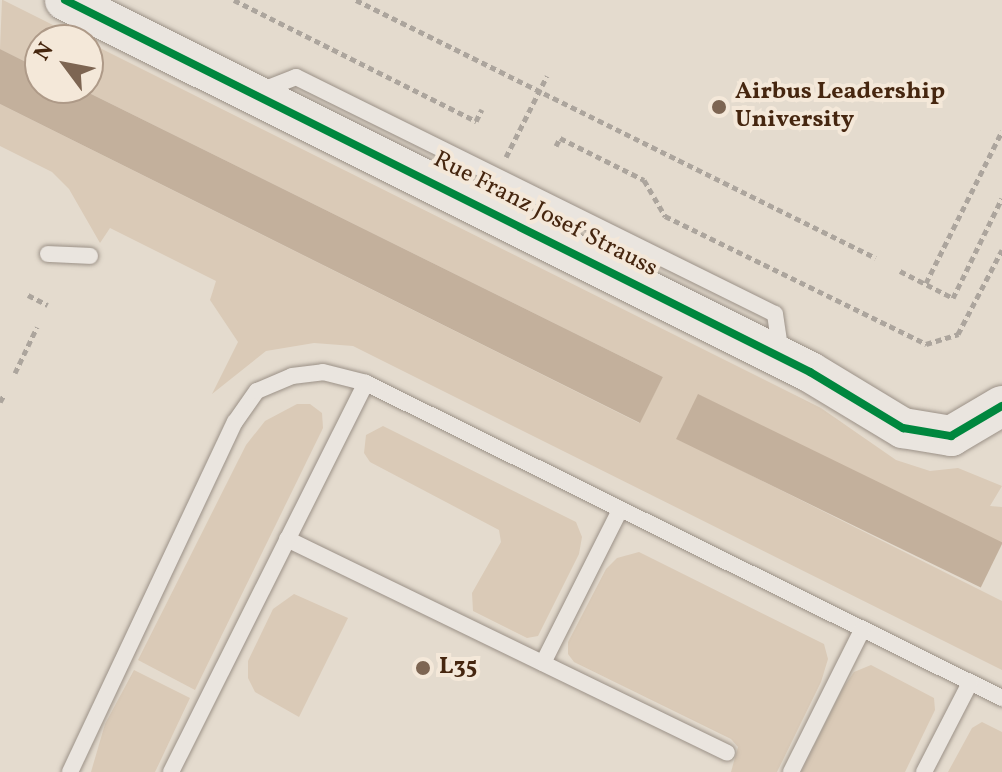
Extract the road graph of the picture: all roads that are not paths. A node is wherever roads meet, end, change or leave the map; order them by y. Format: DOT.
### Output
graph roads {
  1 [pos="65,0"];
  2 [pos="256,93"];
  3 [pos="48,254"];
  4 [pos="90,256"];
  5 [pos="781,357"];
  6 [pos="366,383"];
  7 [pos="1002,406"];
  8 [pos="620,510"];
  9 [pos="287,539"];
  10 [pos="862,630"];
  11 [pos="543,663"];
  12 [pos="970,683"];
  13 [pos="1002,698"];
  14 [pos="727,753"];
  15 [pos="70,772"];
  16 [pos="171,772"];
  17 [pos="791,772"];
  18 [pos="924,772"];
  1 -- 2 [label="street, Rue Franz Josef Strauss"];
  2 -- 5 [label="street, Rue Franz Josef Strauss"];
  2 -- 5 [label="lane"];
  3 -- 4 [label="lane"];
  5 -- 7 [label="street, Rue Franz Josef Strauss"];
  6 -- 8 [label="lane"];
  6 -- 9 [label="lane"];
  6 -- 15 [label="lane"];
  8 -- 10 [label="lane"];
  8 -- 11 [label="lane"];
  9 -- 11 [label="lane"];
  9 -- 16 [label="lane"];
  10 -- 12 [label="lane"];
  10 -- 17 [label="lane"];
  11 -- 14 [label="lane"];
  12 -- 13 [label="lane"];
  12 -- 18 [label="lane"];
}
